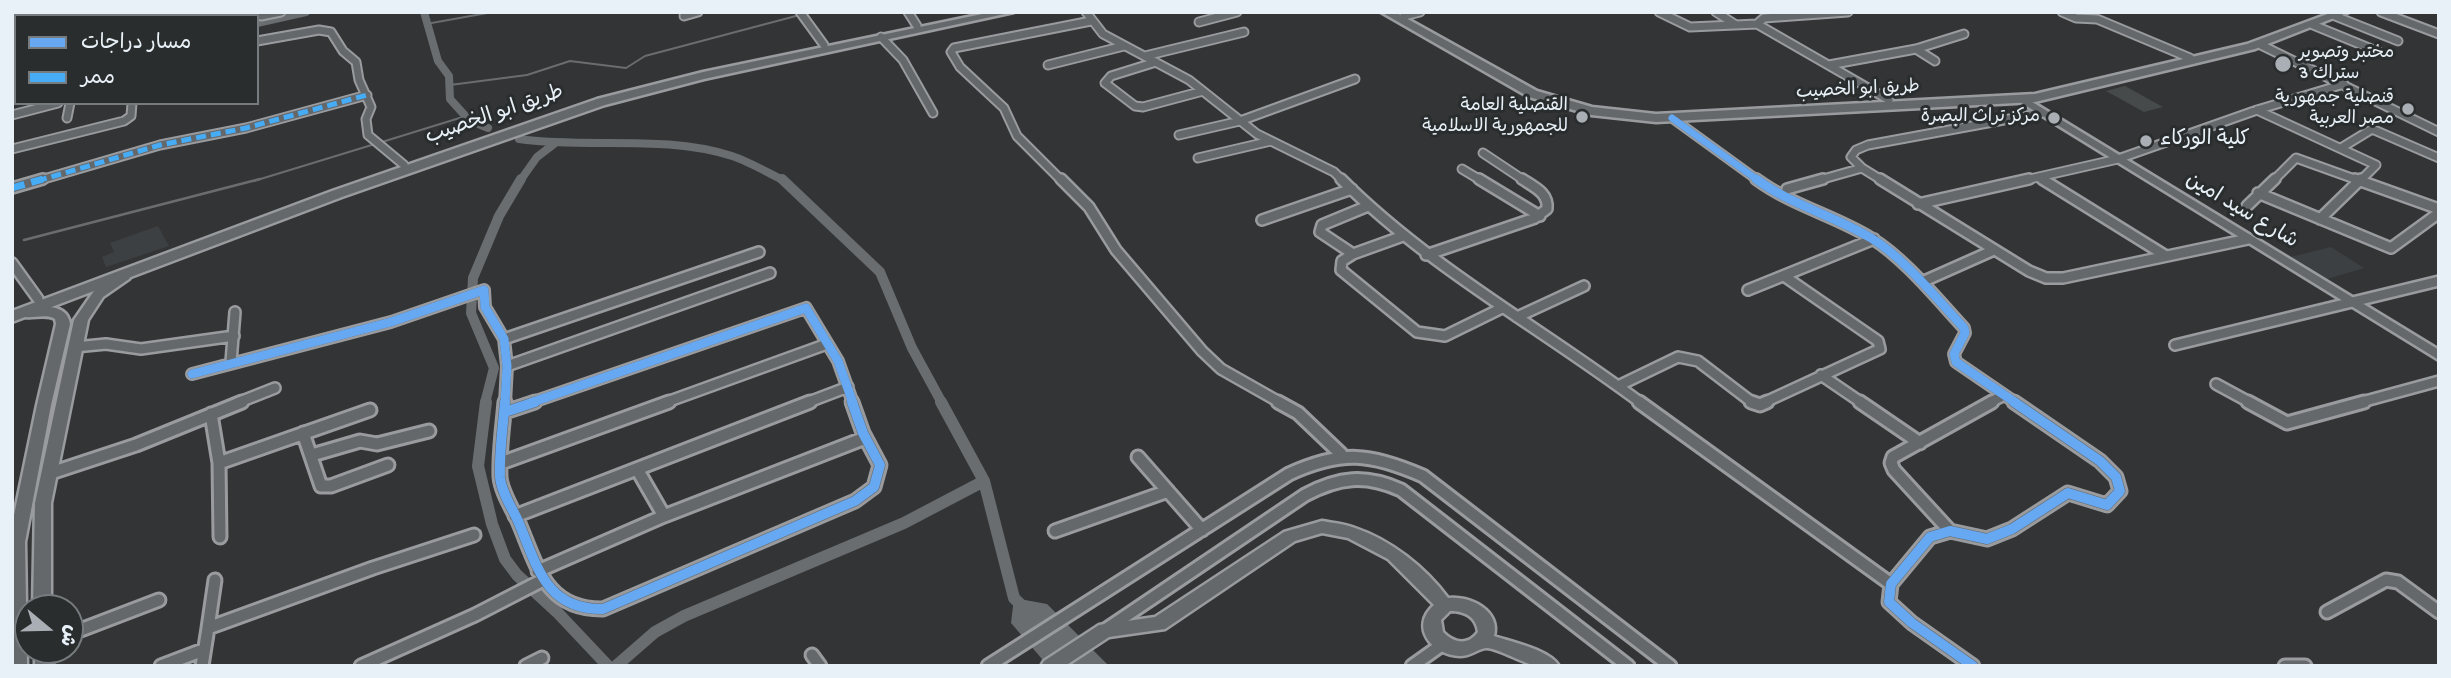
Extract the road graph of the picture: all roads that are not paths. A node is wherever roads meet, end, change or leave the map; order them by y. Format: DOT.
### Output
graph roads {
  1 [pos="281,12"];
  2 [pos="698,12"];
  3 [pos="908,12"];
  4 [pos="1009,12"];
  5 [pos="1237,12"];
  6 [pos="1386,12"];
  7 [pos="1420,12"];
  8 [pos="1659,12"];
  9 [pos="1716,12"];
  10 [pos="1848,12"];
  11 [pos="2062,12"];
  12 [pos="2381,12"];
  13 [pos="2337,13"];
  14 [pos="801,14"];
  15 [pos="1401,14"];
  16 [pos="259,15"];
  17 [pos="981,15"];
  18 [pos="1214,15"];
  19 [pos="684,16"];
  20 [pos="1088,17"];
  21 [pos="1199,22"];
  22 [pos="1757,24"];
  23 [pos="1736,25"];
  24 [pos="2313,25"];
  25 [pos="917,26"];
  26 [pos="1244,32"];
  27 [pos="1964,34"];
  28 [pos="2439,34"];
  29 [pos="881,37"];
  30 [pos="259,41"];
  31 [pos="2398,41"];
  32 [pos="824,45"];
  33 [pos="1125,45"];
  34 [pos="2261,45"];
  35 [pos="1916,49"];
  36 [pos="2379,52"];
  37 [pos="1145,56"];
  38 [pos="2190,58"];
  39 [pos="1935,61"];
  40 [pos="1156,62"];
  41 [pos="1048,65"];
  42 [pos="1828,65"];
  43 [pos="2156,68"];
  44 [pos="1355,79"];
  45 [pos="2344,84"];
  46 [pos="1203,91"];
  47 [pos="367,95"];
  48 [pos="1889,100"];
  49 [pos="2024,100"];
  50 [pos="50,105"];
  51 [pos="70,105"];
  52 [pos="135,105"];
  53 [pos="1835,106"];
  54 [pos="2257,110"];
  55 [pos="933,113"];
  56 [pos="2042,113"];
  57 [pos="12,115"];
  58 [pos="67,118"];
  59 [pos="1672,118"];
  60 [pos="1240,121"];
  61 [pos="2439,132"];
  62 [pos="1179,135"];
  63 [pos="1271,141"];
  64 [pos="2341,148"];
  65 [pos="12,149"];
  66 [pos="1483,153"];
  67 [pos="1198,158"];
  68 [pos="2439,158"];
  69 [pos="2118,159"];
  70 [pos="404,165"];
  71 [pos="1862,168"];
  72 [pos="1462,169"];
  73 [pos="2039,177"];
  74 [pos="2360,180"];
  75 [pos="12,188"];
  76 [pos="1787,189"];
  77 [pos="1352,190"];
  78 [pos="334,192"];
  79 [pos="2258,193"];
  80 [pos="1918,204"];
  81 [pos="1368,206"];
  82 [pos="2247,206"];
  83 [pos="2439,211"];
  84 [pos="1540,216"];
  85 [pos="2320,219"];
  86 [pos="1262,220"];
  87 [pos="1403,236"];
  88 [pos="1874,239"];
  89 [pos="2248,239"];
  90 [pos="1994,250"];
  91 [pos="759,252"];
  92 [pos="1353,254"];
  93 [pos="1426,255"];
  94 [pos="2166,256"];
  95 [pos="12,263"];
  96 [pos="148,265"];
  97 [pos="770,273"];
  98 [pos="1784,276"];
  99 [pos="2439,281"];
  100 [pos="1922,282"];
  101 [pos="1584,286"];
  102 [pos="1748,290"];
  103 [pos="38,299"];
  104 [pos="2351,302"];
  105 [pos="1502,308"];
  106 [pos="235,312"];
  107 [pos="13,314"];
  108 [pos="1517,317"];
  109 [pos="234,336"];
  110 [pos="504,339"];
  111 [pos="827,344"];
  112 [pos="2175,345"];
  113 [pos="75,347"];
  114 [pos="2439,356"];
  115 [pos="231,362"];
  116 [pos="507,366"];
  117 [pos="192,374"];
  118 [pos="1821,375"];
  119 [pos="2439,381"];
  120 [pos="2216,384"];
  121 [pos="1618,386"];
  122 [pos="848,387"];
  123 [pos="275,388"];
  124 [pos="2004,395"];
  125 [pos="370,411"];
  126 [pos="505,412"];
  127 [pos="211,414"];
  128 [pos="429,431"];
  129 [pos="303,433"];
  130 [pos="865,438"];
  131 [pos="1920,443"];
  132 [pos="1341,454"];
  133 [pos="312,455"];
  134 [pos="1138,457"];
  135 [pos="219,463"];
  136 [pos="501,463"];
  137 [pos="388,465"];
  138 [pos="637,469"];
  139 [pos="48,474"];
  140 [pos="1168,491"];
  141 [pos="515,516"];
  142 [pos="664,516"];
  143 [pos="1202,530"];
  144 [pos="1055,531"];
  145 [pos="1950,531"];
  146 [pos="474,535"];
  147 [pos="220,537"];
  148 [pos="14,543"];
  149 [pos="215,580"];
  150 [pos="537,582"];
  151 [pos="1891,584"];
  152 [pos="14,594"];
  153 [pos="42,594"];
  154 [pos="159,600"];
  155 [pos="1444,606"];
  156 [pos="2327,612"];
  157 [pos="2439,612"];
  158 [pos="208,628"];
  159 [pos="84,629"];
  160 [pos="1101,632"];
  161 [pos="1484,640"];
  162 [pos="1443,644"];
  163 [pos="203,650"];
  164 [pos="542,658"];
  165 [pos="161,666"];
  166 [pos="202,666"];
  167 [pos="361,666"];
  168 [pos="526,666"];
  169 [pos="988,666"];
  170 [pos="1050,666"];
  171 [pos="1412,666"];
  172 [pos="1550,666"];
  173 [pos="1628,666"];
  174 [pos="1670,666"];
  175 [pos="1973,666"];
  176 [pos="2285,666"];
  177 [pos="2305,666"];
  1 -- 16 [label="street"];
  2 -- 19 [label="street"];
  3 -- 25 [label="street"];
  4 -- 17 [label="main road, طريق ابو الخصيب"];
  5 -- 18 [label="street"];
  6 -- 59 [label="main road, طريق ابو الخصيب"];
  7 -- 15 [label="street"];
  8 -- 23 [label="street"];
  9 -- 23 [label="street"];
  10 -- 22 [label="street"];
  11 -- 38 [label="street"];
  12 -- 28 [label="street"];
  13 -- 24 [label="main road, طريق ابو الخصيب"];
  13 -- 31 [label="street"];
  13 -- 38 [label="main road, طريق ابو الخصيب"];
  14 -- 32 [label="street"];
  15 -- 53 [label="main road, طريق ابو الخصيب"];
  17 -- 25 [label="main road, طريق ابو الخصيب"];
  17 -- 29 [label="main road, طريق ابو الخصيب"];
  18 -- 21 [label="street"];
  20 -- 33 [label="street"];
  20 -- 132 [label="street"];
  22 -- 23 [label="street"];
  22 -- 42 [label="street"];
  24 -- 34 [label="main road, طريق ابو الخصيب"];
  24 -- 36 [label="street"];
  25 -- 32 [label="main road, طريق ابو الخصيب"];
  26 -- 37 [label="street"];
  27 -- 35 [label="street"];
  29 -- 55 [label="street"];
  29 -- 78 [label="main road, طريق ابو الخصيب"];
  30 -- 47 [label="street"];
  32 -- 70 [label="main road, طريق ابو الخصيب"];
  33 -- 37 [label="street"];
  33 -- 41 [label="street"];
  34 -- 43 [label="main road, طريق ابو الخصيب"];
  34 -- 45 [label="street"];
  35 -- 39 [label="street"];
  35 -- 42 [label="street"];
  37 -- 40 [label="street"];
  38 -- 43 [label="main road, طريق ابو الخصيب"];
  40 -- 46 [label="street"];
  40 -- 46 [label="street"];
  42 -- 48 [label="street"];
  43 -- 48 [label="main road, طريق ابو الخصيب"];
  43 -- 49 [label="main road, طريق ابو الخصيب"];
  44 -- 60 [label="street"];
  45 -- 54 [label="street"];
  45 -- 61 [label="street"];
  46 -- 60 [label="street"];
  47 -- 70 [label="street"];
  47 -- 75 [label="street"];
  48 -- 53 [label="main road, طريق ابو الخصيب"];
  49 -- 53 [label="main road, طريق ابو الخصيب"];
  49 -- 56 [label="main road, شارع سيد امين"];
  50 -- 57 [label="street"];
  51 -- 58 [label="street"];
  52 -- 65 [label="street"];
  53 -- 59 [label="main road, طريق ابو الخصيب"];
  54 -- 64 [label="street"];
  54 -- 69 [label="street"];
  56 -- 69 [label="main road, شارع سيد امين"];
  56 -- 71 [label="street"];
  59 -- 88 [label="street"];
  60 -- 62 [label="street"];
  60 -- 63 [label="street"];
  63 -- 67 [label="street"];
  63 -- 77 [label="street"];
  64 -- 68 [label="street"];
  64 -- 74 [label="street"];
  66 -- 84 [label="street"];
  69 -- 73 [label="street"];
  69 -- 89 [label="main road, شارع سيد امين"];
  70 -- 78 [label="main road, طريق ابو الخصيب"];
  71 -- 76 [label="street"];
  71 -- 80 [label="street"];
  72 -- 84 [label="street"];
  73 -- 80 [label="street"];
  73 -- 94 [label="street"];
  74 -- 79 [label="street"];
  74 -- 83 [label="street"];
  74 -- 85 [label="street"];
  77 -- 81 [label="street"];
  77 -- 86 [label="street"];
  78 -- 96 [label="main road, طريق ابو الخصيب"];
  78 -- 103 [label="main road, طريق ابو الخصيب"];
  79 -- 82 [label="street"];
  79 -- 85 [label="street"];
  80 -- 90 [label="street"];
  81 -- 87 [label="street"];
  81 -- 92 [label="street"];
  83 -- 85 [label="street"];
  84 -- 93 [label="street"];
  87 -- 92 [label="street"];
  87 -- 93 [label="street"];
  88 -- 98 [label="street"];
  88 -- 100 [label="street"];
  89 -- 94 [label="street"];
  89 -- 104 [label="main road, شارع سيد امين"];
  90 -- 94 [label="street"];
  90 -- 100 [label="street"];
  91 -- 110 [label="street"];
  92 -- 105 [label="street"];
  93 -- 105 [label="street"];
  95 -- 103 [label="street"];
  96 -- 107 [label="main road, طريق ابو الخصيب"];
  96 -- 113 [label="main road"];
  97 -- 116 [label="street"];
  98 -- 102 [label="street"];
  98 -- 118 [label="street"];
  99 -- 104 [label="street"];
  100 -- 124 [label="street"];
  101 -- 108 [label="street"];
  103 -- 107 [label="main road, طريق ابو الخصيب"];
  104 -- 112 [label="street"];
  104 -- 114 [label="main road, شارع سيد امين"];
  105 -- 108 [label="street"];
  106 -- 109 [label="street"];
  107 -- 148 [label="main road"];
  108 -- 121 [label="street"];
  109 -- 113 [label="street"];
  109 -- 115 [label="street"];
  110 -- 115 [label="street"];
  110 -- 116 [label="street"];
  111 -- 122 [label="street"];
  111 -- 126 [label="street"];
  111 -- 136 [label="street"];
  113 -- 139 [label="main road"];
  115 -- 117 [label="street"];
  116 -- 126 [label="street"];
  118 -- 121 [label="street"];
  118 -- 131 [label="street"];
  119 -- 120 [label="street"];
  121 -- 151 [label="street"];
  122 -- 130 [label="street"];
  122 -- 138 [label="street"];
  123 -- 127 [label="street"];
  124 -- 131 [label="street"];
  124 -- 145 [label="street"];
  125 -- 129 [label="street"];
  126 -- 136 [label="street"];
  127 -- 135 [label="street"];
  127 -- 139 [label="street"];
  128 -- 133 [label="street"];
  129 -- 133 [label="street"];
  129 -- 135 [label="street"];
  130 -- 142 [label="street"];
  130 -- 150 [label="street"];
  131 -- 145 [label="street"];
  132 -- 143 [label="street"];
  132 -- 174 [label="street"];
  133 -- 137 [label="street"];
  134 -- 140 [label="street"];
  135 -- 147 [label="street"];
  136 -- 141 [label="street"];
  138 -- 141 [label="street"];
  138 -- 142 [label="street"];
  139 -- 153 [label="main road"];
  140 -- 143 [label="street"];
  140 -- 144 [label="street"];
  141 -- 150 [label="street"];
  142 -- 150 [label="street"];
  143 -- 169 [label="street"];
  145 -- 151 [label="street"];
  146 -- 158 [label="street"];
  148 -- 152 [label="main road"];
  149 -- 158 [label="street"];
  150 -- 167 [label="street"];
  151 -- 175 [label="street"];
  154 -- 159 [label="street"];
  155 -- 160 [label="main road"];
  155 -- 161 [label="main road"];
  155 -- 162 [label="main road"];
  156 -- 157 [label="street"];
  158 -- 163 [label="street"];
  160 -- 170 [label="main road"];
  160 -- 173 [label="street"];
  161 -- 162 [label="main road"];
  161 -- 172 [label="main road"];
  162 -- 171 [label="street"];
  163 -- 165 [label="street"];
  163 -- 166 [label="street"];
  164 -- 168 [label="street"];
  176 -- 177 [label="street"];
}
